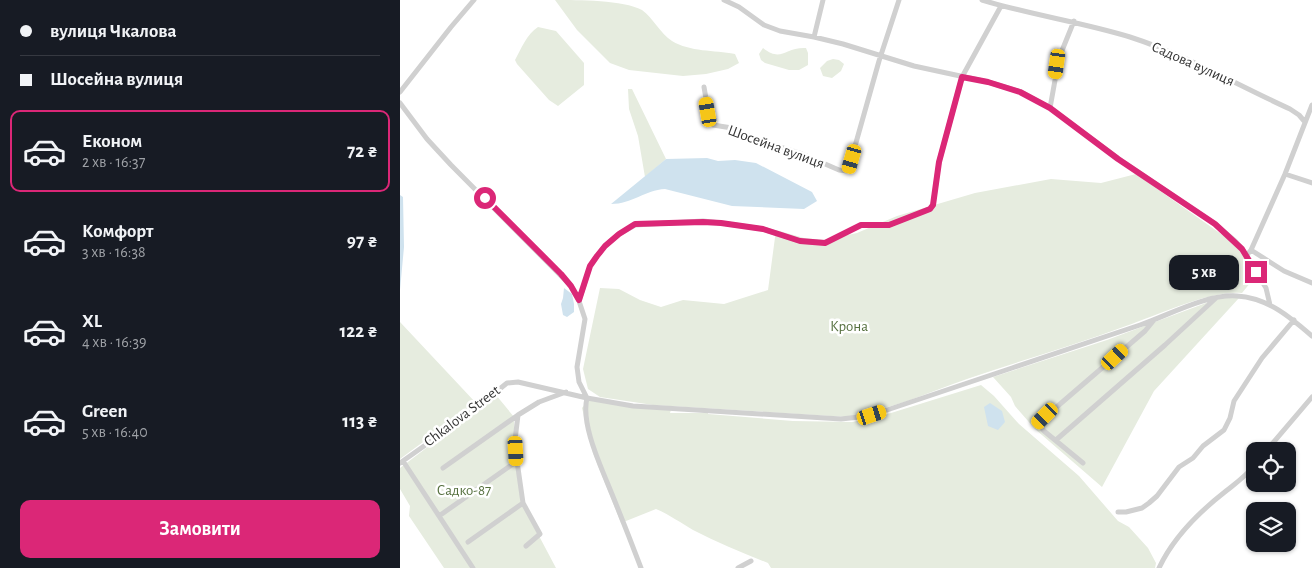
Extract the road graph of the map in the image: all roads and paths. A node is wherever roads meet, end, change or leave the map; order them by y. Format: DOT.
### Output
graph roads {
  1 [pos="474,0"];
  2 [pos="724,0"];
  3 [pos="823,0"];
  4 [pos="899,0"];
  5 [pos="982,0"];
  6 [pos="1001,6"];
  7 [pos="1074,21"];
  8 [pos="814,37"];
  9 [pos="882,56"];
  10 [pos="962,77"];
  11 [pos="704,87"];
  12 [pos="400,92"];
  13 [pos="400,103"];
  14 [pos="1312,105"];
  15 [pos="1050,108"];
  16 [pos="1305,122"];
  17 [pos="1285,174"];
  18 [pos="1312,183"];
  19 [pos="1251,250"];
  20 [pos="1246,256"];
  21 [pos="1312,283"];
  22 [pos="1216,298"];
  23 [pos="579,300"];
  24 [pos="1270,305"];
  25 [pos="1154,320"];
  26 [pos="1294,320"];
  27 [pos="1312,336"];
  28 [pos="566,392"];
  29 [pos="1312,397"];
  30 [pos="587,398"];
  31 [pos="518,415"];
  32 [pos="1056,440"];
  33 [pos="1274,442"];
  34 [pos="517,461"];
  35 [pos="401,462"];
  36 [pos="1083,463"];
  37 [pos="443,468"];
  38 [pos="1246,475"];
  39 [pos="523,503"];
  40 [pos="1118,512"];
  41 [pos="439,516"];
  42 [pos="468,542"];
  43 [pos="526,546"];
  44 [pos="751,561"];
  45 [pos="473,568"];
  46 [pos="641,568"];
  47 [pos="738,568"];
  48 [pos="1159,568"];
  1 -- 12 [label="street"];
  2 -- 8 [label="street"];
  3 -- 8 [label="street"];
  4 -- 9 [label="street, Шосейна вулиця"];
  5 -- 6 [label="street, Садова вулиця"];
  6 -- 7 [label="street, Садова вулиця"];
  6 -- 10 [label="street"];
  7 -- 15 [label="street"];
  7 -- 16 [label="street, Садова вулиця"];
  8 -- 9 [label="street"];
  9 -- 10 [label="street"];
  9 -- 11 [label="street, Шосейна вулиця"];
  10 -- 15 [label="street"];
  10 -- 23 [label="street"];
  13 -- 23 [label="street"];
  14 -- 16 [label="street"];
  15 -- 20 [label="street"];
  16 -- 17 [label="street"];
  17 -- 18 [label="street"];
  17 -- 19 [label="street"];
  19 -- 20 [label="street"];
  19 -- 21 [label="street"];
  20 -- 24 [label="street"];
  22 -- 24 [label="street, Chkalova Street"];
  22 -- 25 [label="street, Chkalova Street"];
  22 -- 32 [label="street"];
  23 -- 30 [label="street"];
  24 -- 26 [label="street, Chkalova Street"];
  25 -- 30 [label="street, Chkalova Street"];
  25 -- 32 [label="street"];
  26 -- 27 [label="street, Chkalova Street"];
  26 -- 40 [label="street"];
  28 -- 30 [label="street, Chkalova Street"];
  28 -- 31 [label="street"];
  28 -- 35 [label="street, Chkalova Street"];
  29 -- 33 [label="street"];
  30 -- 46 [label="street"];
  31 -- 34 [label="street"];
  31 -- 37 [label="street"];
  32 -- 36 [label="street"];
  34 -- 39 [label="street"];
  34 -- 41 [label="street"];
  35 -- 41 [label="street"];
  38 -- 48 [label="street"];
  39 -- 42 [label="street"];
  39 -- 43 [label="street"];
  41 -- 45 [label="street"];
  44 -- 47 [label="street"];
}
